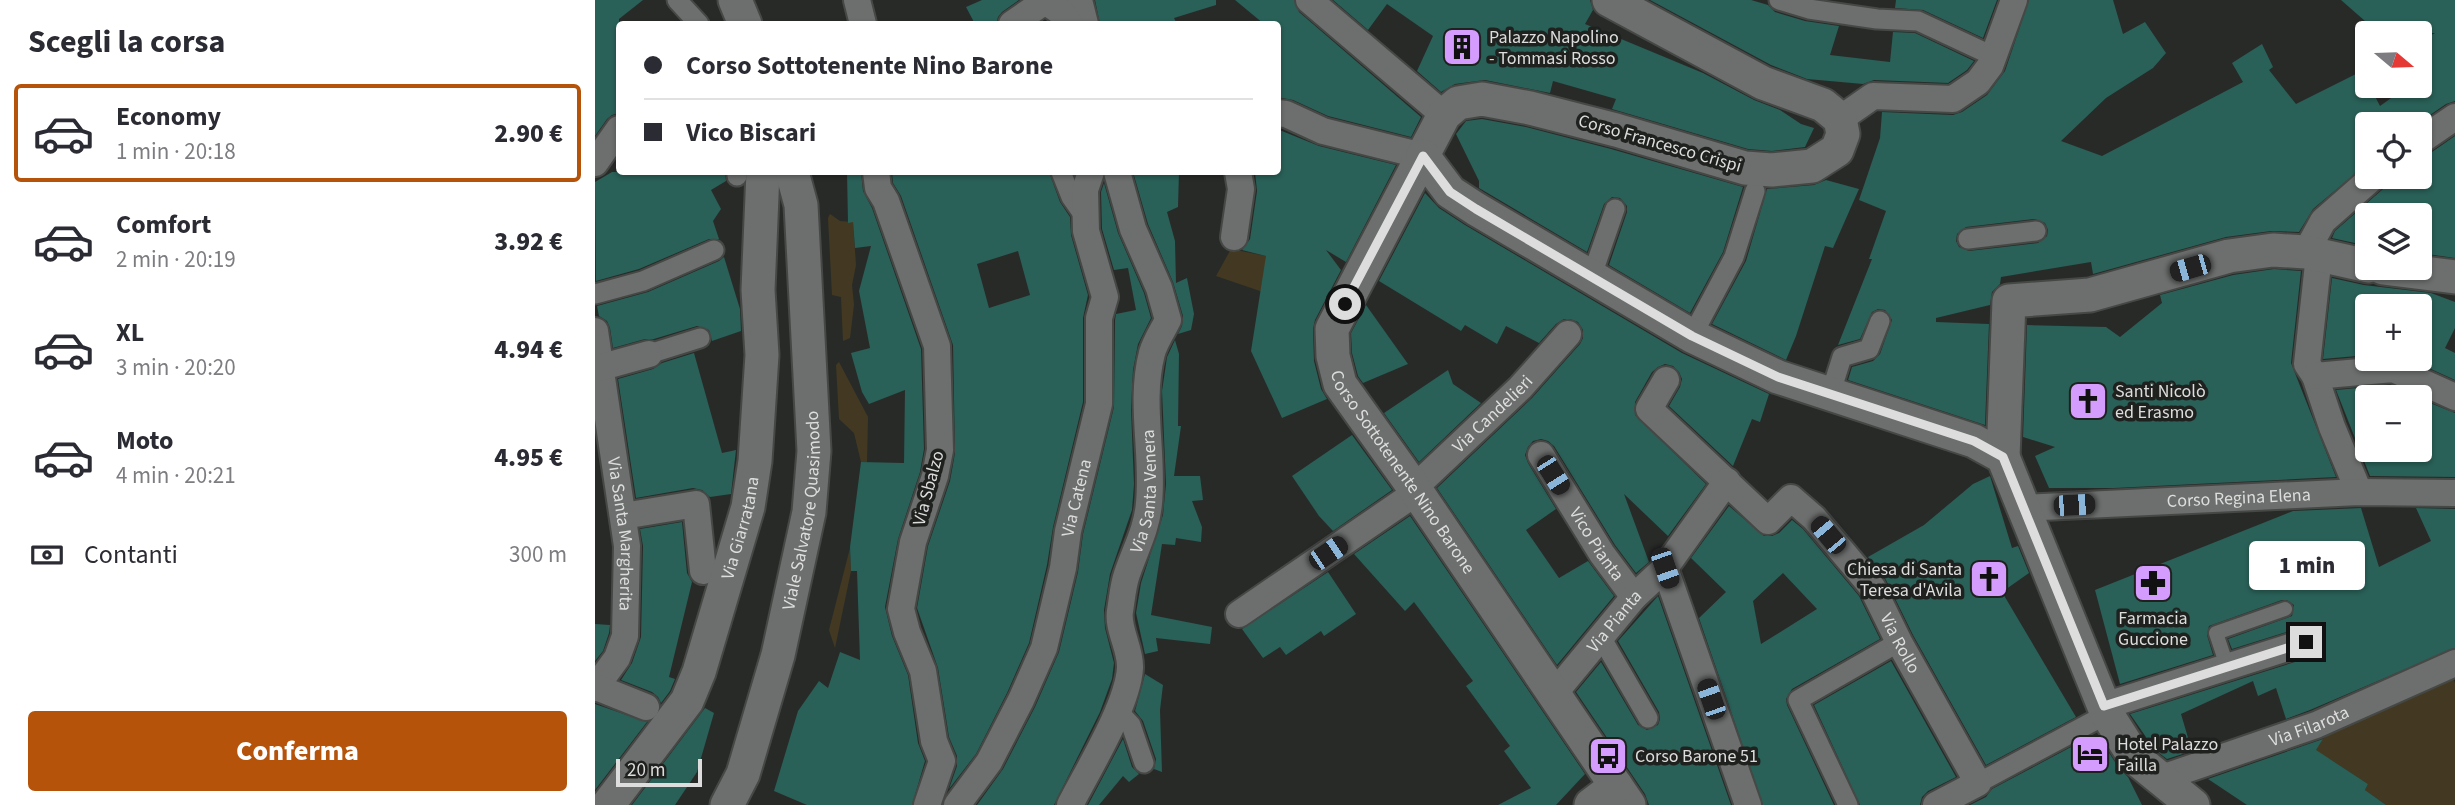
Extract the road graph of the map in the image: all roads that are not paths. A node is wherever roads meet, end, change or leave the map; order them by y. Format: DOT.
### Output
graph roads {
  1 [pos="677,0"];
  2 [pos="735,0"];
  3 [pos="857,0"];
  4 [pos="1079,0"];
  5 [pos="1309,0"];
  6 [pos="1609,0"];
  7 [pos="1779,0"];
  8 [pos="2014,0"];
  9 [pos="696,21"];
  10 [pos="744,21"];
  11 [pos="862,21"];
  12 [pos="1016,21"];
  13 [pos="1068,21"];
  14 [pos="1084,21"];
  15 [pos="1995,57"];
  16 [pos="1281,113"];
  17 [pos="1444,115"];
  18 [pos="2455,117"];
  19 [pos="1840,119"];
  20 [pos="616,133"];
  21 [pos="2432,133"];
  22 [pos="1423,156"];
  23 [pos="595,163"];
  24 [pos="746,175"];
  25 [pos="793,175"];
  26 [pos="876,175"];
  27 [pos="1062,175"];
  28 [pos="1090,175"];
  29 [pos="1118,175"];
  30 [pos="1239,175"];
  31 [pos="2359,189"];
  32 [pos="1755,191"];
  33 [pos="1615,209"];
  34 [pos="1085,217"];
  35 [pos="2036,231"];
  36 [pos="1234,237"];
  37 [pos="1968,239"];
  38 [pos="715,250"];
  39 [pos="2312,254"];
  40 [pos="2355,263"];
  41 [pos="2432,273"];
  42 [pos="2455,276"];
  43 [pos="1591,278"];
  44 [pos="595,294"];
  45 [pos="1880,321"];
  46 [pos="595,331"];
  47 [pos="1568,334"];
  48 [pos="1692,336"];
  49 [pos="700,338"];
  50 [pos="649,354"];
  51 [pos="597,368"];
  52 [pos="2315,376"];
  53 [pos="1666,380"];
  54 [pos="1830,395"];
  55 [pos="2455,397"];
  56 [pos="1541,455"];
  57 [pos="2003,457"];
  58 [pos="606,480"];
  59 [pos="1727,481"];
  60 [pos="1415,490"];
  61 [pos="2358,492"];
  62 [pos="2455,493"];
  63 [pos="2022,508"];
  64 [pos="623,516"];
  65 [pos="1665,568"];
  66 [pos="703,571"];
  67 [pos="1634,597"];
  68 [pos="2285,609"];
  69 [pos="1239,614"];
  70 [pos="1601,637"];
  71 [pos="1899,642"];
  72 [pos="2306,642"];
  73 [pos="2455,663"];
  74 [pos="2227,666"];
  75 [pos="596,687"];
  76 [pos="1553,695"];
  77 [pos="646,707"];
  78 [pos="2105,710"];
  79 [pos="1118,711"];
  80 [pos="1648,718"];
  81 [pos="1145,763"];
  82 [pos="2159,779"];
  83 [pos="1978,783"];
  84 [pos="1612,799"];
  85 [pos="733,803"];
  86 [pos="608,805"];
  87 [pos="927,805"];
  88 [pos="957,805"];
  89 [pos="1070,805"];
  90 [pos="1748,805"];
  91 [pos="1848,805"];
  92 [pos="1936,805"];
  93 [pos="2193,805"];
  1 -- 9 [label="street"];
  2 -- 10 [label="street"];
  3 -- 11 [label="street"];
  4 -- 14 [label="street"];
  5 -- 17 [label="street"];
  6 -- 19 [label="street"];
  7 -- 15 [label="street"];
  8 -- 15 [label="street"];
  12 -- 13 [label="street"];
  15 -- 19 [label="street"];
  16 -- 22 [label="street"];
  17 -- 19 [label="street, Corso Francesco Crispi"];
  17 -- 22 [label="street, Corso Sottotenente Nino Barone"];
  18 -- 21 [label="street"];
  20 -- 23 [label="street"];
  22 -- 43 [label="street"];
  22 -- 60 [label="street, Corso Sottotenente Nino Barone"];
  24 -- 86 [label="street, Via Giarratana"];
  25 -- 85 [label="street, Viale Salvatore Quasimodo"];
  26 -- 87 [label="street, Via Sbalzo"];
  27 -- 34 [label="street"];
  28 -- 34 [label="street, Via Catena"];
  29 -- 79 [label="street, Via Santa Venera"];
  30 -- 36 [label="street"];
  31 -- 39 [label="street"];
  32 -- 48 [label="street"];
  33 -- 43 [label="street"];
  34 -- 88 [label="street, Via Catena"];
  35 -- 37 [label="street"];
  38 -- 44 [label="street"];
  39 -- 40 [label="street"];
  39 -- 52 [label="street"];
  39 -- 57 [label="street"];
  41 -- 42 [label="street"];
  43 -- 48 [label="street"];
  45 -- 54 [label="street"];
  46 -- 51 [label="street, Via Santa Margherita"];
  47 -- 60 [label="street, Via Candelieri"];
  48 -- 54 [label="street"];
  49 -- 50 [label="street"];
  50 -- 51 [label="street"];
  51 -- 58 [label="street, Via Santa Margherita"];
  52 -- 55 [label="street"];
  52 -- 61 [label="street"];
  53 -- 59 [label="street, Via Rollo"];
  54 -- 57 [label="street"];
  56 -- 67 [label="street, Vico Pianta"];
  57 -- 63 [label="street"];
  58 -- 64 [label="street, Via Santa Margherita"];
  59 -- 65 [label="street, Via Pianta"];
  59 -- 71 [label="street, Via Rollo"];
  60 -- 69 [label="street, Via Candelieri"];
  60 -- 76 [label="street, Corso Sottotenente Nino Barone"];
  61 -- 62 [label="street, Corso Regina Elena"];
  61 -- 63 [label="street, Corso Regina Elena"];
  63 -- 78 [label="street"];
  64 -- 66 [label="street"];
  64 -- 75 [label="street, Via Santa Margherita"];
  65 -- 67 [label="street, Via Pianta"];
  65 -- 90 [label="street"];
  67 -- 70 [label="street, Via Pianta"];
  68 -- 74 [label="lane"];
  70 -- 76 [label="street, Via Pianta"];
  70 -- 80 [label="street"];
  71 -- 83 [label="street, Via Rollo"];
  71 -- 91 [label="street"];
  72 -- 74 [label="street"];
  73 -- 82 [label="street, Via Filarota"];
  74 -- 78 [label="street"];
  75 -- 77 [label="street"];
  76 -- 84 [label="street, Corso Sottotenente Nino Barone"];
  78 -- 82 [label="street"];
  78 -- 83 [label="street"];
  79 -- 81 [label="street"];
  79 -- 89 [label="street, Via Santa Venera"];
  82 -- 93 [label="street"];
  83 -- 92 [label="street"];
}
